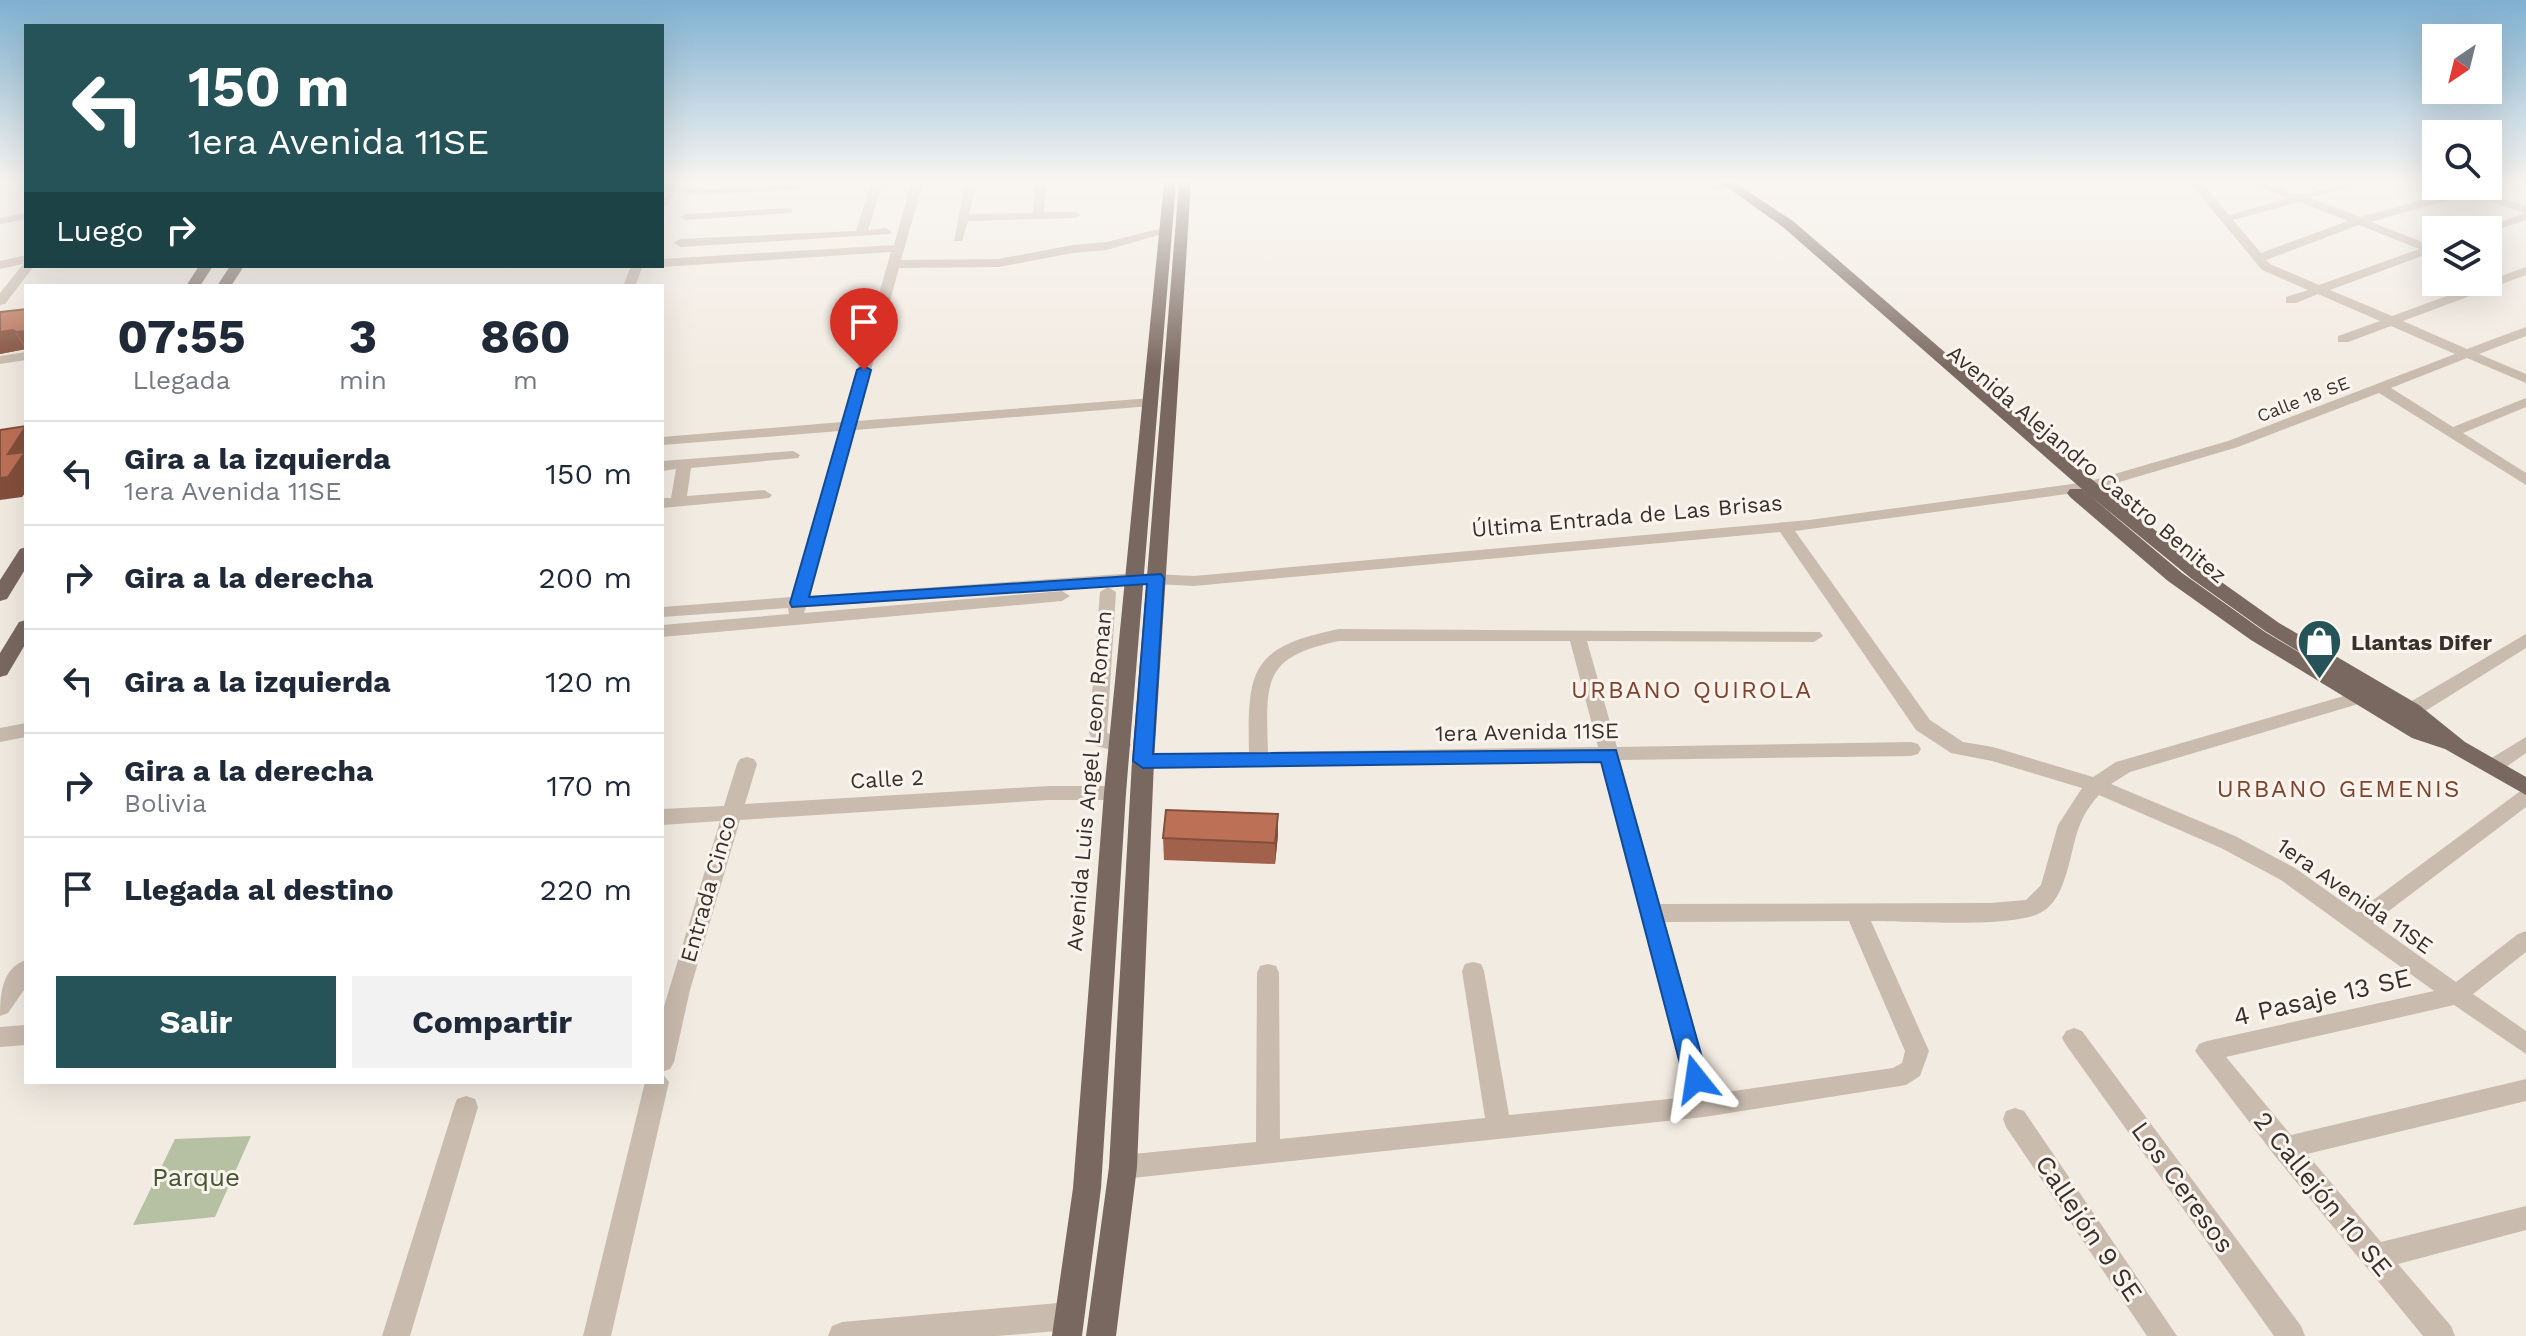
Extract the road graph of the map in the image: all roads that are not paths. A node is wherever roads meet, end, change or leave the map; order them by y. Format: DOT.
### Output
graph roads {
  1 [pos="899,245"];
  2 [pos="1109,245"];
  3 [pos="1170,245"];
  4 [pos="1175,245"];
  5 [pos="1793,245"];
  6 [pos="2249,245"];
  7 [pos="2294,245"];
  8 [pos="2422,253"];
  9 [pos="896,256"];
  10 [pos="2260,258"];
  11 [pos="24,259"];
  12 [pos="664,263"];
  13 [pos="0,265"];
  14 [pos="26,268"];
  15 [pos="2526,271"];
  16 [pos="2502,278"];
  17 [pos="2505,279"];
  18 [pos="2526,287"];
  19 [pos="2319,290"];
  20 [pos="2,296"];
  21 [pos="2291,300"];
  22 [pos="2394,321"];
  23 [pos="2526,331"];
  24 [pos="2343,339"];
  25 [pos="2473,354"];
  26 [pos="24,356"];
  27 [pos="0,360"];
  28 [pos="2526,379"];
  29 [pos="2381,388"];
  30 [pos="1151,402"];
  31 [pos="2526,402"];
  32 [pos="849,424"];
  33 [pos="2451,433"];
  34 [pos="664,441"];
  35 [pos="793,455"];
  36 [pos="684,465"];
  37 [pos="664,466"];
  38 [pos="2526,480"];
  39 [pos="2081,488"];
  40 [pos="764,495"];
  41 [pos="670,502"];
  42 [pos="1784,526"];
  43 [pos="24,556"];
  44 [pos="1149,583"];
  45 [pos="1108,592"];
  46 [pos="0,595"];
  47 [pos="664,612"];
  48 [pos="796,612"];
  49 [pos="24,629"];
  50 [pos="664,631"];
  51 [pos="1577,635"];
  52 [pos="1814,636"];
  53 [pos="2526,640"];
  54 [pos="0,670"];
  55 [pos="2358,698"];
  56 [pos="2412,710"];
  57 [pos="24,730"];
  58 [pos="0,735"];
  59 [pos="24,743"];
  60 [pos="2526,744"];
  61 [pos="1121,745"];
  62 [pos="2457,747"];
  63 [pos="0,748"];
  64 [pos="1911,749"];
  65 [pos="1609,755"];
  66 [pos="1259,758"];
  67 [pos="1143,761"];
  68 [pos="747,764"];
  69 [pos="2492,767"];
  70 [pos="2094,785"];
  71 [pos="2526,787"];
  72 [pos="1115,793"];
  73 [pos="2526,797"];
  74 [pos="730,812"];
  75 [pos="664,817"];
  76 [pos="1856,912"];
  77 [pos="1653,913"];
  78 [pos="2358,923"];
  79 [pos="2526,940"];
  80 [pos="1473,971"];
  81 [pos="24,972"];
  82 [pos="1268,973"];
  83 [pos="671,990"];
  84 [pos="2454,996"];
  85 [pos="0,1006"];
  86 [pos="24,1035"];
  87 [pos="0,1037"];
  88 [pos="2074,1038"];
  89 [pos="2526,1044"];
  90 [pos="664,1046"];
  91 [pos="2207,1051"];
  92 [pos="657,1084"];
  93 [pos="2526,1090"];
  94 [pos="1704,1106"];
  95 [pos="466,1107"];
  96 [pos="2015,1119"];
  97 [pos="1499,1128"];
  98 [pos="2284,1148"];
  99 [pos="1268,1152"];
  100 [pos="1123,1167"];
  101 [pos="2526,1218"];
  102 [pos="2374,1257"];
  103 [pos="1068,1326"];
  104 [pos="396,1336"];
  105 [pos="597,1336"];
  106 [pos="842,1336"];
  107 [pos="1101,1336"];
  108 [pos="2163,1336"];
  109 [pos="2291,1336"];
  110 [pos="2441,1336"];
  1 -- 9 [label="street"];
  2 -- 9 [label="street"];
  3 -- 30 [label="main road, Avenida Luis Angel Leon Roman"];
  4 -- 44 [label="main road, Avenida Luis Angel Leon Roman"];
  5 -- 39 [label="main road, Avenida Alejandro Castro Benitez"];
  6 -- 10 [label="street"];
  7 -- 10 [label="street"];
  8 -- 19 [label="street"];
  9 -- 12 [label="street"];
  9 -- 32 [label="street"];
  10 -- 19 [label="street"];
  11 -- 13 [label="street"];
  14 -- 20 [label="street"];
  15 -- 17 [label="street"];
  16 -- 17 [label="street"];
  17 -- 18 [label="street"];
  17 -- 22 [label="street"];
  19 -- 21 [label="street"];
  19 -- 22 [label="street"];
  22 -- 24 [label="street"];
  22 -- 25 [label="street"];
  23 -- 25 [label="street, Calle 18 SE"];
  25 -- 28 [label="street"];
  25 -- 29 [label="street, Calle 18 SE"];
  26 -- 27 [label="street"];
  29 -- 33 [label="street"];
  29 -- 39 [label="street, Calle 18 SE"];
  30 -- 32 [label="street"];
  30 -- 44 [label="main road, Avenida Luis Angel Leon Roman"];
  31 -- 33 [label="street"];
  32 -- 34 [label="street"];
  32 -- 48 [label="street"];
  33 -- 38 [label="street"];
  35 -- 36 [label="street"];
  36 -- 37 [label="street"];
  36 -- 41 [label="street"];
  39 -- 42 [label="street, Última Entrada de Las Brisas"];
  39 -- 55 [label="main road, Avenida Alejandro Castro Benitez"];
  39 -- 56 [label="main road, Avenida Alejandro Castro Benitez"];
  40 -- 41 [label="street"];
  42 -- 44 [label="street, Última Entrada de Las Brisas"];
  42 -- 70 [label="street, 1era Avenida 11SE"];
  43 -- 46 [label="main road"];
  44 -- 45 [label="street, Última Entrada de Las Brisas"];
  44 -- 48 [label="street, Última Entrada de Las Brisas"];
  44 -- 61 [label="main road, Avenida Luis Angel Leon Roman"];
  44 -- 67 [label="main road, Avenida Luis Angel Leon Roman"];
  45 -- 48 [label="street, Última Entrada de Las Brisas"];
  45 -- 61 [label="street"];
  47 -- 48 [label="street, Última Entrada de Las Brisas"];
  48 -- 50 [label="street, Última Entrada de Las Brisas"];
  49 -- 54 [label="main road"];
  51 -- 52 [label="street"];
  51 -- 65 [label="street"];
  51 -- 66 [label="street"];
  53 -- 56 [label="street"];
  55 -- 62 [label="main road, Avenida Alejandro Castro Benitez"];
  55 -- 70 [label="street"];
  56 -- 62 [label="main road, Avenida Alejandro Castro Benitez"];
  57 -- 58 [label="street"];
  59 -- 63 [label="street"];
  60 -- 69 [label="street"];
  61 -- 72 [label="main road, Avenida Luis Angel Leon Roman"];
  62 -- 69 [label="main road, Avenida Alejandro Castro Benitez"];
  64 -- 65 [label="street, 1era Avenida 11SE"];
  65 -- 66 [label="street, 1era Avenida 11SE"];
  65 -- 77 [label="street"];
  66 -- 67 [label="street, 1era Avenida 11SE"];
  67 -- 100 [label="main road, Avenida Luis Angel Leon Roman"];
  68 -- 74 [label="street, Entrada Cinco"];
  69 -- 71 [label="main road, Avenida Alejandro Castro Benitez"];
  70 -- 76 [label="street"];
  70 -- 78 [label="street, 1era Avenida 11SE"];
  72 -- 74 [label="street, Calle 2"];
  72 -- 103 [label="main road, Avenida Luis Angel Leon Roman"];
  73 -- 78 [label="street"];
  74 -- 75 [label="street, Calle 2"];
  74 -- 83 [label="street, Entrada Cinco"];
  76 -- 77 [label="street"];
  76 -- 94 [label="street"];
  77 -- 94 [label="street"];
  78 -- 84 [label="street, 1era Avenida 11SE"];
  79 -- 84 [label="street, 4 Pasaje 13 SE"];
  80 -- 97 [label="street"];
  81 -- 85 [label="street"];
  82 -- 99 [label="street"];
  83 -- 90 [label="street, Entrada Cinco"];
  84 -- 89 [label="street, 1era Avenida 11SE"];
  84 -- 91 [label="street, 4 Pasaje 13 SE"];
  86 -- 87 [label="street"];
  88 -- 109 [label="street, Los Ceresos"];
  91 -- 98 [label="street, 2 Callejón 10 SE"];
  92 -- 105 [label="street"];
  93 -- 98 [label="street"];
  94 -- 97 [label="street"];
  95 -- 104 [label="street"];
  96 -- 108 [label="street, Callejón 9 SE"];
  97 -- 99 [label="street"];
  98 -- 102 [label="street, 2 Callejón 10 SE"];
  99 -- 100 [label="street"];
  100 -- 107 [label="main road, Avenida Luis Angel Leon Roman"];
  101 -- 102 [label="street"];
  102 -- 110 [label="street, 2 Callejón 10 SE"];
  103 -- 106 [label="street"];
}
